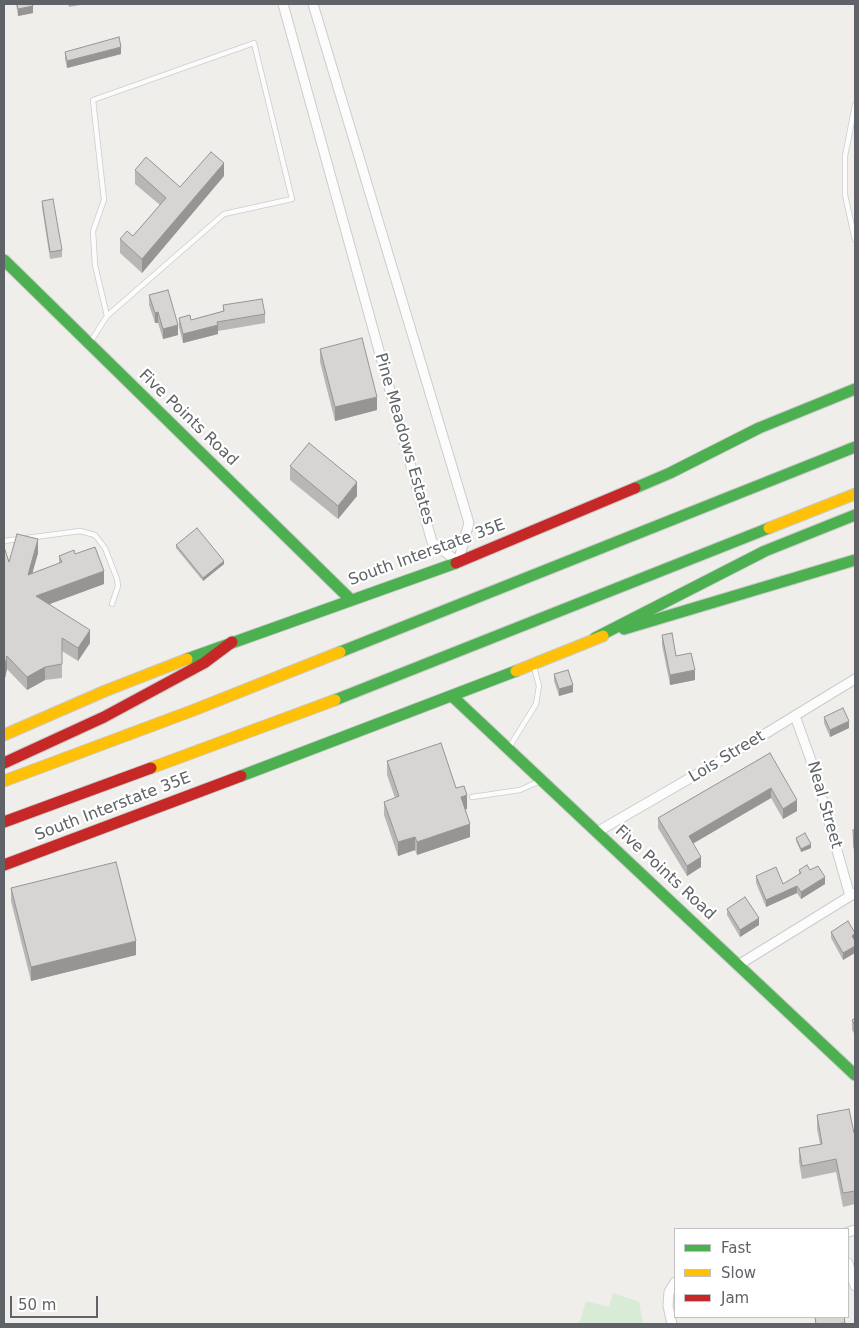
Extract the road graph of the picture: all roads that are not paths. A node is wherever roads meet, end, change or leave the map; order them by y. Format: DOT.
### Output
graph roads {
  1 [pos="283,4"];
  2 [pos="313,4"];
  3 [pos="855,105"];
  4 [pos="855,240"];
  5 [pos="4,260"];
  6 [pos="107,316"];
  7 [pos="89,344"];
  8 [pos="855,389"];
  9 [pos="855,447"];
  10 [pos="855,494"];
  11 [pos="855,515"];
  12 [pos="4,541"];
  13 [pos="855,560"];
  14 [pos="458,562"];
  15 [pos="350,599"];
  16 [pos="112,604"];
  17 [pos="595,638"];
  18 [pos="232,642"];
  19 [pos="533,663"];
  20 [pos="855,679"];
  21 [pos="452,696"];
  22 [pos="795,716"];
  23 [pos="4,735"];
  24 [pos="508,749"];
  25 [pos="4,764"];
  26 [pos="542,780"];
  27 [pos="4,781"];
  28 [pos="472,797"];
  29 [pos="4,822"];
  30 [pos="597,832"];
  31 [pos="4,865"];
  32 [pos="852,894"];
  33 [pos="740,964"];
  34 [pos="855,1075"];
  35 [pos="849,1266"];
  36 [pos="674,1284"];
  37 [pos="855,1286"];
  38 [pos="672,1324"];
  1 -- 14 [label="street, Pine Meadows Estates"];
  2 -- 14 [label="street"];
  3 -- 4 [label="lane"];
  5 -- 7 [label="main road, Five Points Road"];
  6 -- 6 [label="lane"];
  6 -- 7 [label="lane"];
  7 -- 15 [label="main road, Five Points Road"];
  8 -- 14 [label="main road, South Interstate 35E"];
  9 -- 27 [label="main road"];
  10 -- 29 [label="main road"];
  11 -- 17 [label="main road"];
  12 -- 16 [label="lane"];
  13 -- 17 [label="main road, South Interstate 35E"];
  14 -- 15 [label="main road, South Interstate 35E"];
  15 -- 18 [label="main road, South Interstate 35E"];
  17 -- 19 [label="main road, South Interstate 35E"];
  18 -- 23 [label="main road, South Interstate 35E"];
  18 -- 25 [label="main road"];
  19 -- 21 [label="main road, South Interstate 35E"];
  19 -- 24 [label="lane"];
  20 -- 22 [label="street, Lois Street"];
  21 -- 24 [label="main road, Five Points Road"];
  21 -- 31 [label="main road, South Interstate 35E"];
  22 -- 30 [label="street, Lois Street"];
  22 -- 32 [label="street, Neal Street"];
  24 -- 26 [label="main road, Five Points Road"];
  26 -- 28 [label="lane"];
  26 -- 30 [label="main road, Five Points Road"];
  30 -- 33 [label="main road, Five Points Road"];
  32 -- 33 [label="street"];
  33 -- 34 [label="main road, Five Points Road"];
  35 -- 37 [label="street"];
  36 -- 38 [label="street"];
}
